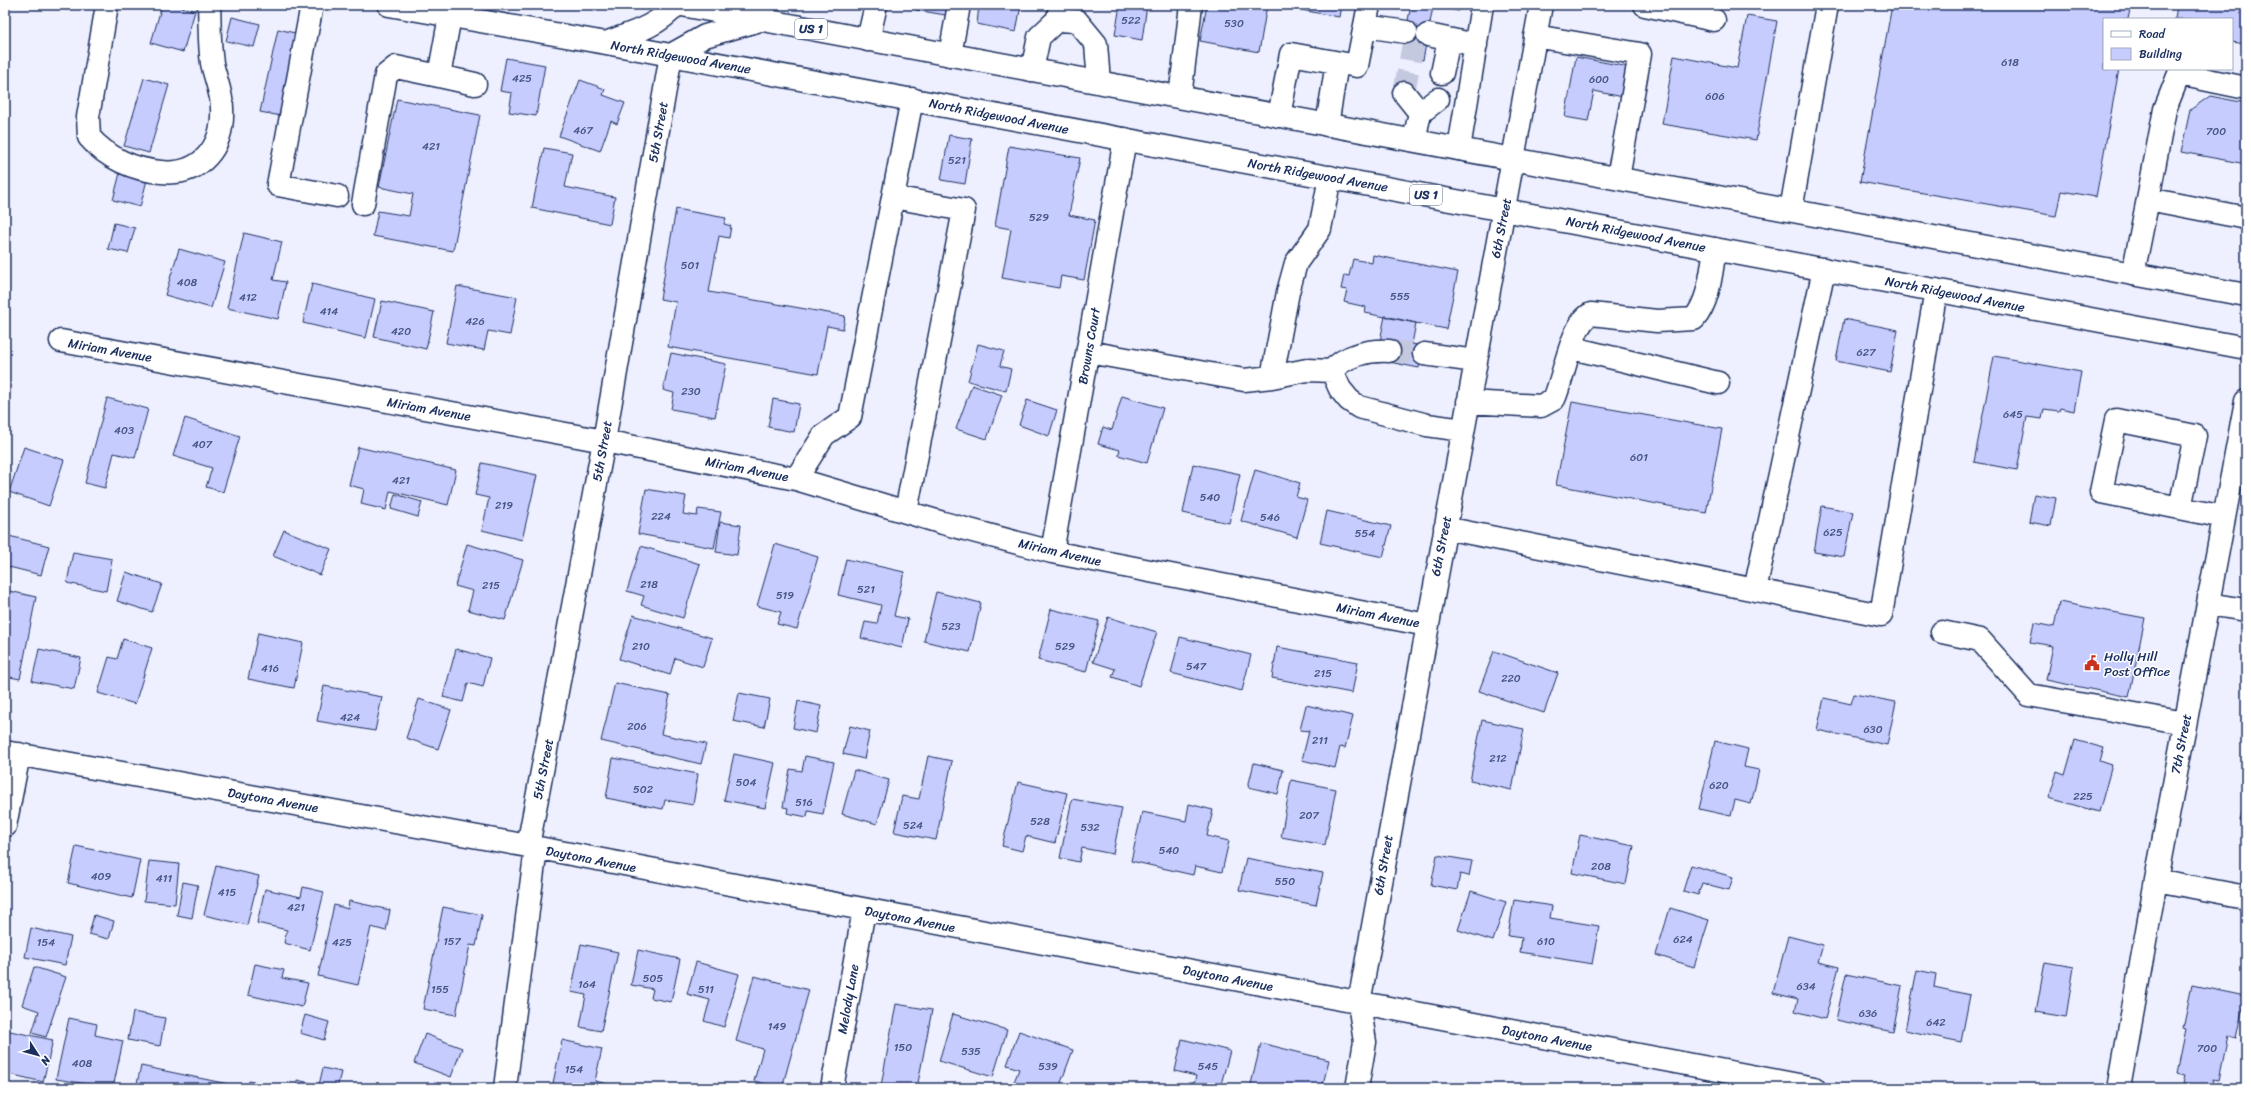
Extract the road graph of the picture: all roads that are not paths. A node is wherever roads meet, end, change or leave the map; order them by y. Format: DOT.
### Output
graph roads {
  1 [pos="106,5"];
  2 [pos="209,5"];
  3 [pos="312,5"];
  4 [pos="389,5"];
  5 [pos="676,5"];
  6 [pos="682,5"];
  7 [pos="876,5"];
  8 [pos="959,5"];
  9 [pos="1191,5"];
  10 [pos="1482,5"];
  11 [pos="1541,5"];
  12 [pos="1644,5"];
  13 [pos="1827,5"];
  14 [pos="763,12"];
  15 [pos="1059,12"];
  16 [pos="1367,15"];
  17 [pos="450,16"];
  18 [pos="1714,20"];
  19 [pos="1406,32"];
  20 [pos="1535,36"];
  21 [pos="868,40"];
  22 [pos="606,43"];
  23 [pos="1476,45"];
  24 [pos="672,55"];
  25 [pos="950,55"];
  26 [pos="1337,63"];
  27 [pos="1032,70"];
  28 [pos="1442,74"];
  29 [pos="438,76"];
  30 [pos="1099,82"];
  31 [pos="475,84"];
  32 [pos="2246,88"];
  33 [pos="1404,93"];
  34 [pos="1180,97"];
  35 [pos="912,99"];
  36 [pos="1438,99"];
  37 [pos="1420,113"];
  38 [pos="1279,116"];
  39 [pos="1327,124"];
  40 [pos="1125,139"];
  41 [pos="1414,140"];
  42 [pos="1459,149"];
  43 [pos="1514,159"];
  44 [pos="1330,177"];
  45 [pos="1618,178"];
  46 [pos="337,196"];
  47 [pos="893,197"];
  48 [pos="2148,199"];
  49 [pos="364,204"];
  50 [pos="1504,209"];
  51 [pos="1791,210"];
  52 [pos="2246,218"];
  53 [pos="1715,249"];
  54 [pos="1824,269"];
  55 [pos="2133,274"];
  56 [pos="1936,290"];
  57 [pos="2246,295"];
  58 [pos="61,341"];
  59 [pos="1572,348"];
  60 [pos="2246,348"];
  61 [pos="1389,351"];
  62 [pos="1088,352"];
  63 [pos="1424,354"];
  64 [pos="1476,361"];
  65 [pos="1332,371"];
  66 [pos="1272,377"];
  67 [pos="1718,383"];
  68 [pos="2246,401"];
  69 [pos="1468,402"];
  70 [pos="1463,430"];
  71 [pos="604,441"];
  72 [pos="796,479"];
  73 [pos="2238,483"];
  74 [pos="2180,508"];
  75 [pos="906,512"];
  76 [pos="2224,517"];
  77 [pos="1445,528"];
  78 [pos="1052,552"];
  79 [pos="1755,590"];
  80 [pos="2208,604"];
  81 [pos="2246,610"];
  82 [pos="1426,625"];
  83 [pos="1942,632"];
  84 [pos="2185,723"];
  85 [pos="12,753"];
  86 [pos="5,826"];
  87 [pos="532,847"];
  88 [pos="2156,880"];
  89 [pos="2246,897"];
  90 [pos="864,910"];
  91 [pos="1359,1002"];
  92 [pos="505,1088"];
  93 [pos="832,1088"];
  94 [pos="1357,1088"];
  95 [pos="1814,1088"];
  96 [pos="2119,1088"];
  1 -- 2 [label="street"];
  3 -- 46 [label="street"];
  4 -- 17 [label="street, North Ridgewood Avenue / US 1"];
  5 -- 22 [label="street"];
  6 -- 14 [label="street, US 1"];
  7 -- 21 [label="street"];
  8 -- 25 [label="street"];
  9 -- 34 [label="street"];
  10 -- 23 [label="street"];
  11 -- 20 [label="street, 6th Street"];
  12 -- 18 [label="street"];
  13 -- 51 [label="street"];
  14 -- 21 [label="street, US 1"];
  14 -- 24 [label="street"];
  15 -- 27 [label="street"];
  15 -- 30 [label="street"];
  16 -- 19 [label="street"];
  16 -- 26 [label="street"];
  17 -- 22 [label="street, North Ridgewood Avenue / US 1"];
  17 -- 29 [label="street"];
  20 -- 43 [label="street, 6th Street"];
  20 -- 45 [label="street"];
  21 -- 25 [label="street, US 1"];
  22 -- 24 [label="street, North Ridgewood Avenue / US 1"];
  23 -- 28 [label="street"];
  23 -- 42 [label="street"];
  24 -- 35 [label="street, North Ridgewood Avenue / US 1"];
  24 -- 71 [label="street, 5th Street"];
  25 -- 27 [label="street, US 1"];
  26 -- 38 [label="street"];
  26 -- 39 [label="street"];
  27 -- 30 [label="street, US 1"];
  29 -- 31 [label="street"];
  29 -- 49 [label="street"];
  30 -- 34 [label="street, US 1"];
  32 -- 48 [label="street"];
  33 -- 37 [label="street"];
  34 -- 38 [label="street, US 1"];
  35 -- 40 [label="street, North Ridgewood Avenue / US 1"];
  35 -- 47 [label="street"];
  36 -- 37 [label="street"];
  37 -- 41 [label="street"];
  38 -- 39 [label="street, US 1"];
  39 -- 41 [label="street, US 1"];
  40 -- 44 [label="street, North Ridgewood Avenue / US 1"];
  40 -- 62 [label="street, Browns Court"];
  41 -- 42 [label="street, US 1"];
  42 -- 43 [label="street, US 1"];
  43 -- 45 [label="street, US 1"];
  43 -- 50 [label="street, 6th Street"];
  44 -- 50 [label="street, North Ridgewood Avenue / US 1"];
  44 -- 66 [label="street"];
  45 -- 51 [label="street, US 1"];
  47 -- 72 [label="street"];
  47 -- 75 [label="street"];
  48 -- 52 [label="street"];
  48 -- 55 [label="street"];
  50 -- 53 [label="street, North Ridgewood Avenue / US 1"];
  50 -- 64 [label="street, 6th Street"];
  51 -- 55 [label="street, US 1"];
  53 -- 54 [label="street, North Ridgewood Avenue / US 1"];
  53 -- 59 [label="street"];
  54 -- 56 [label="street, North Ridgewood Avenue / US 1"];
  54 -- 79 [label="street"];
  55 -- 57 [label="street, US 1"];
  56 -- 60 [label="street, North Ridgewood Avenue / US 1"];
  56 -- 79 [label="street"];
  58 -- 71 [label="street, Miriam Avenue"];
  59 -- 67 [label="street"];
  59 -- 69 [label="street"];
  61 -- 65 [label="street"];
  62 -- 66 [label="street"];
  62 -- 78 [label="street, Browns Court"];
  63 -- 64 [label="street"];
  64 -- 69 [label="street, 6th Street"];
  65 -- 66 [label="street"];
  65 -- 70 [label="street"];
  68 -- 73 [label="street, 7th Street"];
  69 -- 70 [label="street, 6th Street"];
  70 -- 77 [label="street, 6th Street"];
  71 -- 72 [label="street, Miriam Avenue"];
  71 -- 87 [label="street, 5th Street"];
  72 -- 75 [label="street, Miriam Avenue"];
  73 -- 76 [label="street, 7th Street"];
  74 -- 74 [label="street"];
  74 -- 76 [label="street"];
  75 -- 78 [label="street, Miriam Avenue"];
  76 -- 80 [label="street, 7th Street"];
  77 -- 79 [label="street"];
  77 -- 82 [label="street, 6th Street"];
  78 -- 82 [label="street, Miriam Avenue"];
  80 -- 81 [label="street"];
  80 -- 84 [label="street, 7th Street"];
  82 -- 91 [label="street, 6th Street"];
  83 -- 84 [label="street"];
  84 -- 88 [label="street, 7th Street"];
  85 -- 86 [label="street"];
  85 -- 87 [label="street, Daytona Avenue"];
  87 -- 90 [label="street, Daytona Avenue"];
  87 -- 92 [label="street, 5th Street"];
  88 -- 89 [label="street"];
  88 -- 96 [label="street, 7th Street"];
  90 -- 91 [label="street, Daytona Avenue"];
  90 -- 93 [label="street, Melody Lane"];
  91 -- 94 [label="street, 6th Street"];
  91 -- 95 [label="street, Daytona Avenue"];
}
